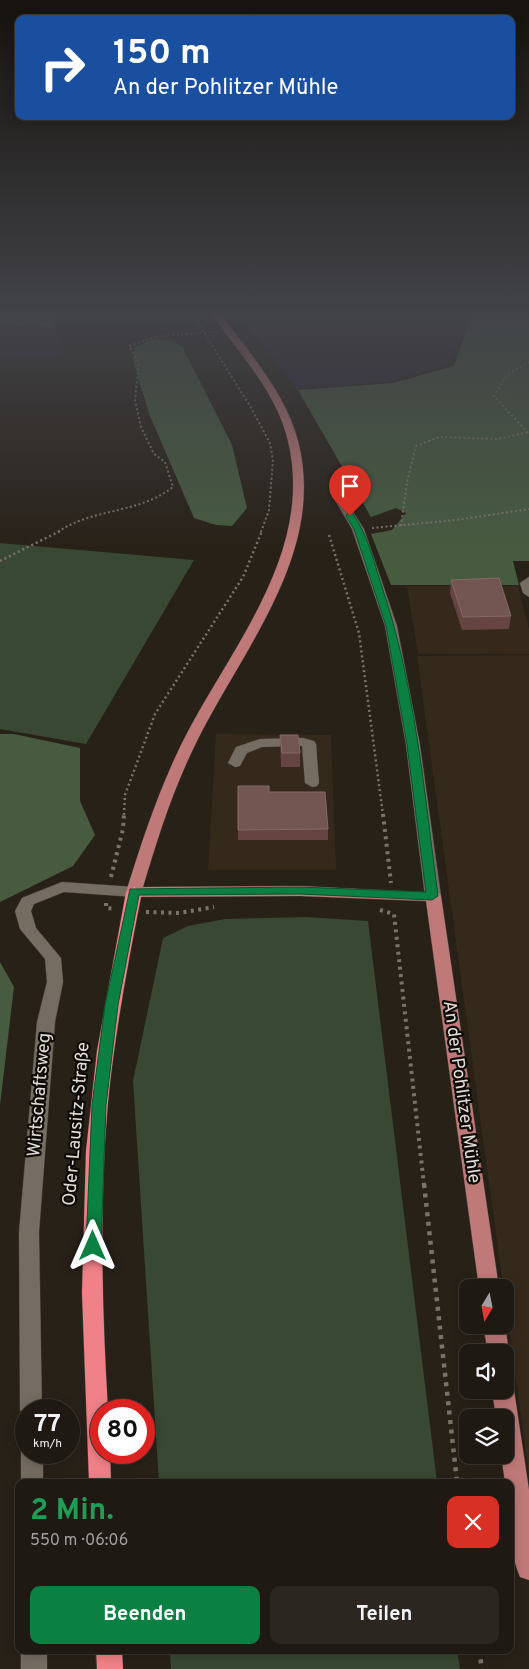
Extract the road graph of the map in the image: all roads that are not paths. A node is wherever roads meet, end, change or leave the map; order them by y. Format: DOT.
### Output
graph roads {
  1 [pos="270,393"];
  2 [pos="335,492"];
  3 [pos="529,581"];
  4 [pos="529,593"];
  5 [pos="235,763"];
  6 [pos="312,783"];
  7 [pos="134,892"];
  8 [pos="432,896"];
  9 [pos="488,1279"];
  10 [pos="31,1399"];
  11 [pos="504,1399"];
  12 [pos="32,1464"];
  13 [pos="32,1479"];
  14 [pos="100,1479"];
  15 [pos="529,1569"];
  16 [pos="34,1654"];
  17 [pos="109,1654"];
  18 [pos="34,1669"];
  19 [pos="110,1669"];
  1 -- 7 [label="main road"];
  2 -- 8 [label="street, An der Pohlitzer Mühle"];
  3 -- 4 [label="street"];
  5 -- 6 [label="street"];
  7 -- 8 [label="main road"];
  7 -- 10 [label="street, Wirtschaftsweg"];
  7 -- 14 [label="highway, Oder-Lausitz-Straße"];
  8 -- 9 [label="main road, An der Pohlitzer Mühle"];
  11 -- 15 [label="main road"];
  12 -- 13 [label="street"];
  16 -- 18 [label="street"];
  17 -- 19 [label="highway"];
}
